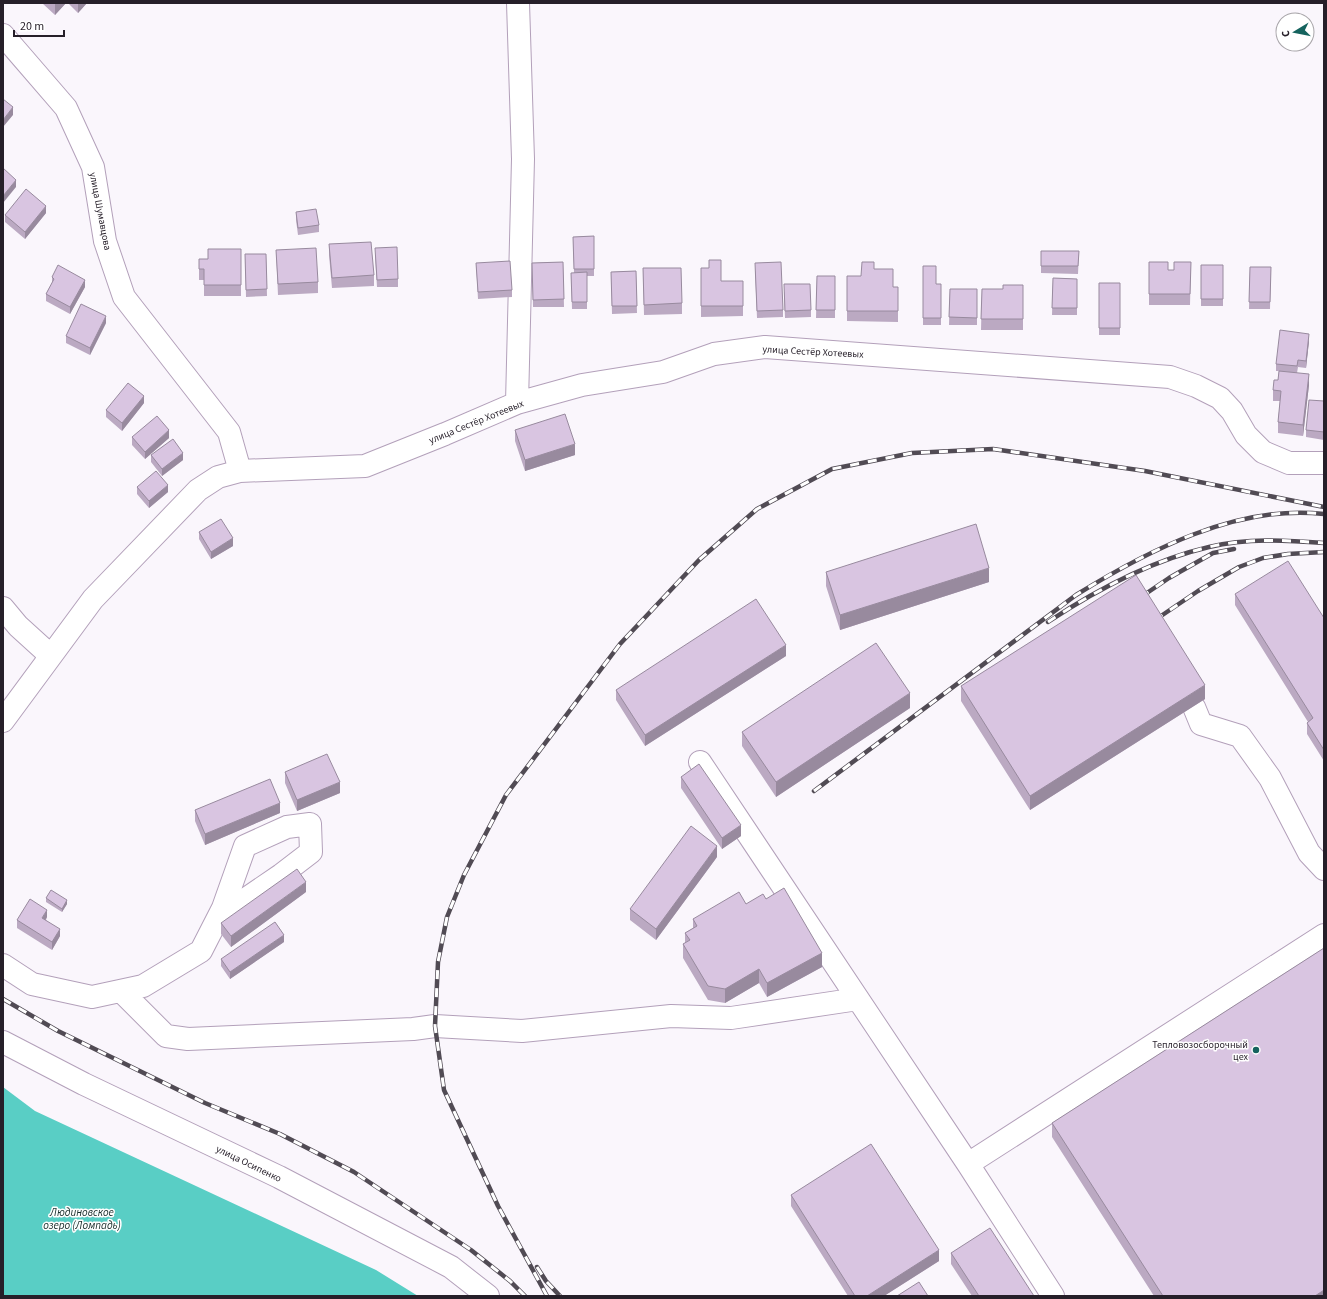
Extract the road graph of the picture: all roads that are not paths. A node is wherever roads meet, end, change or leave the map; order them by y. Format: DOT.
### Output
graph roads {
  1 [pos="518,3"];
  2 [pos="3,35"];
  3 [pos="517,403"];
  4 [pos="1324,463"];
  5 [pos="240,471"];
  6 [pos="3,608"];
  7 [pos="51,656"];
  8 [pos="1194,707"];
  9 [pos="3,721"];
  10 [pos="700,762"];
  11 [pos="1324,869"];
  12 [pos="218,918"];
  13 [pos="1324,935"];
  14 [pos="3,965"];
  15 [pos="121,991"];
  16 [pos="858,999"];
  17 [pos="3,1042"];
  18 [pos="968,1164"];
  19 [pos="488,1296"];
  20 [pos="1053,1296"];
  1 -- 3 [label="street"];
  2 -- 5 [label="street, улица Шумавцова"];
  3 -- 4 [label="street, улица Сестёр Хотеевых"];
  3 -- 5 [label="street, улица Сестёр Хотеевых"];
  5 -- 7 [label="street, улица Сестёр Хотеевых"];
  6 -- 7 [label="street"];
  7 -- 9 [label="street, улица Сестёр Хотеевых"];
  8 -- 11 [label="street"];
  10 -- 16 [label="street"];
  12 -- 12 [label="street"];
  12 -- 15 [label="street"];
  13 -- 18 [label="street"];
  14 -- 15 [label="street"];
  15 -- 16 [label="street"];
  16 -- 18 [label="street"];
  17 -- 19 [label="street, улица Осипенко"];
  18 -- 20 [label="street"];
}
